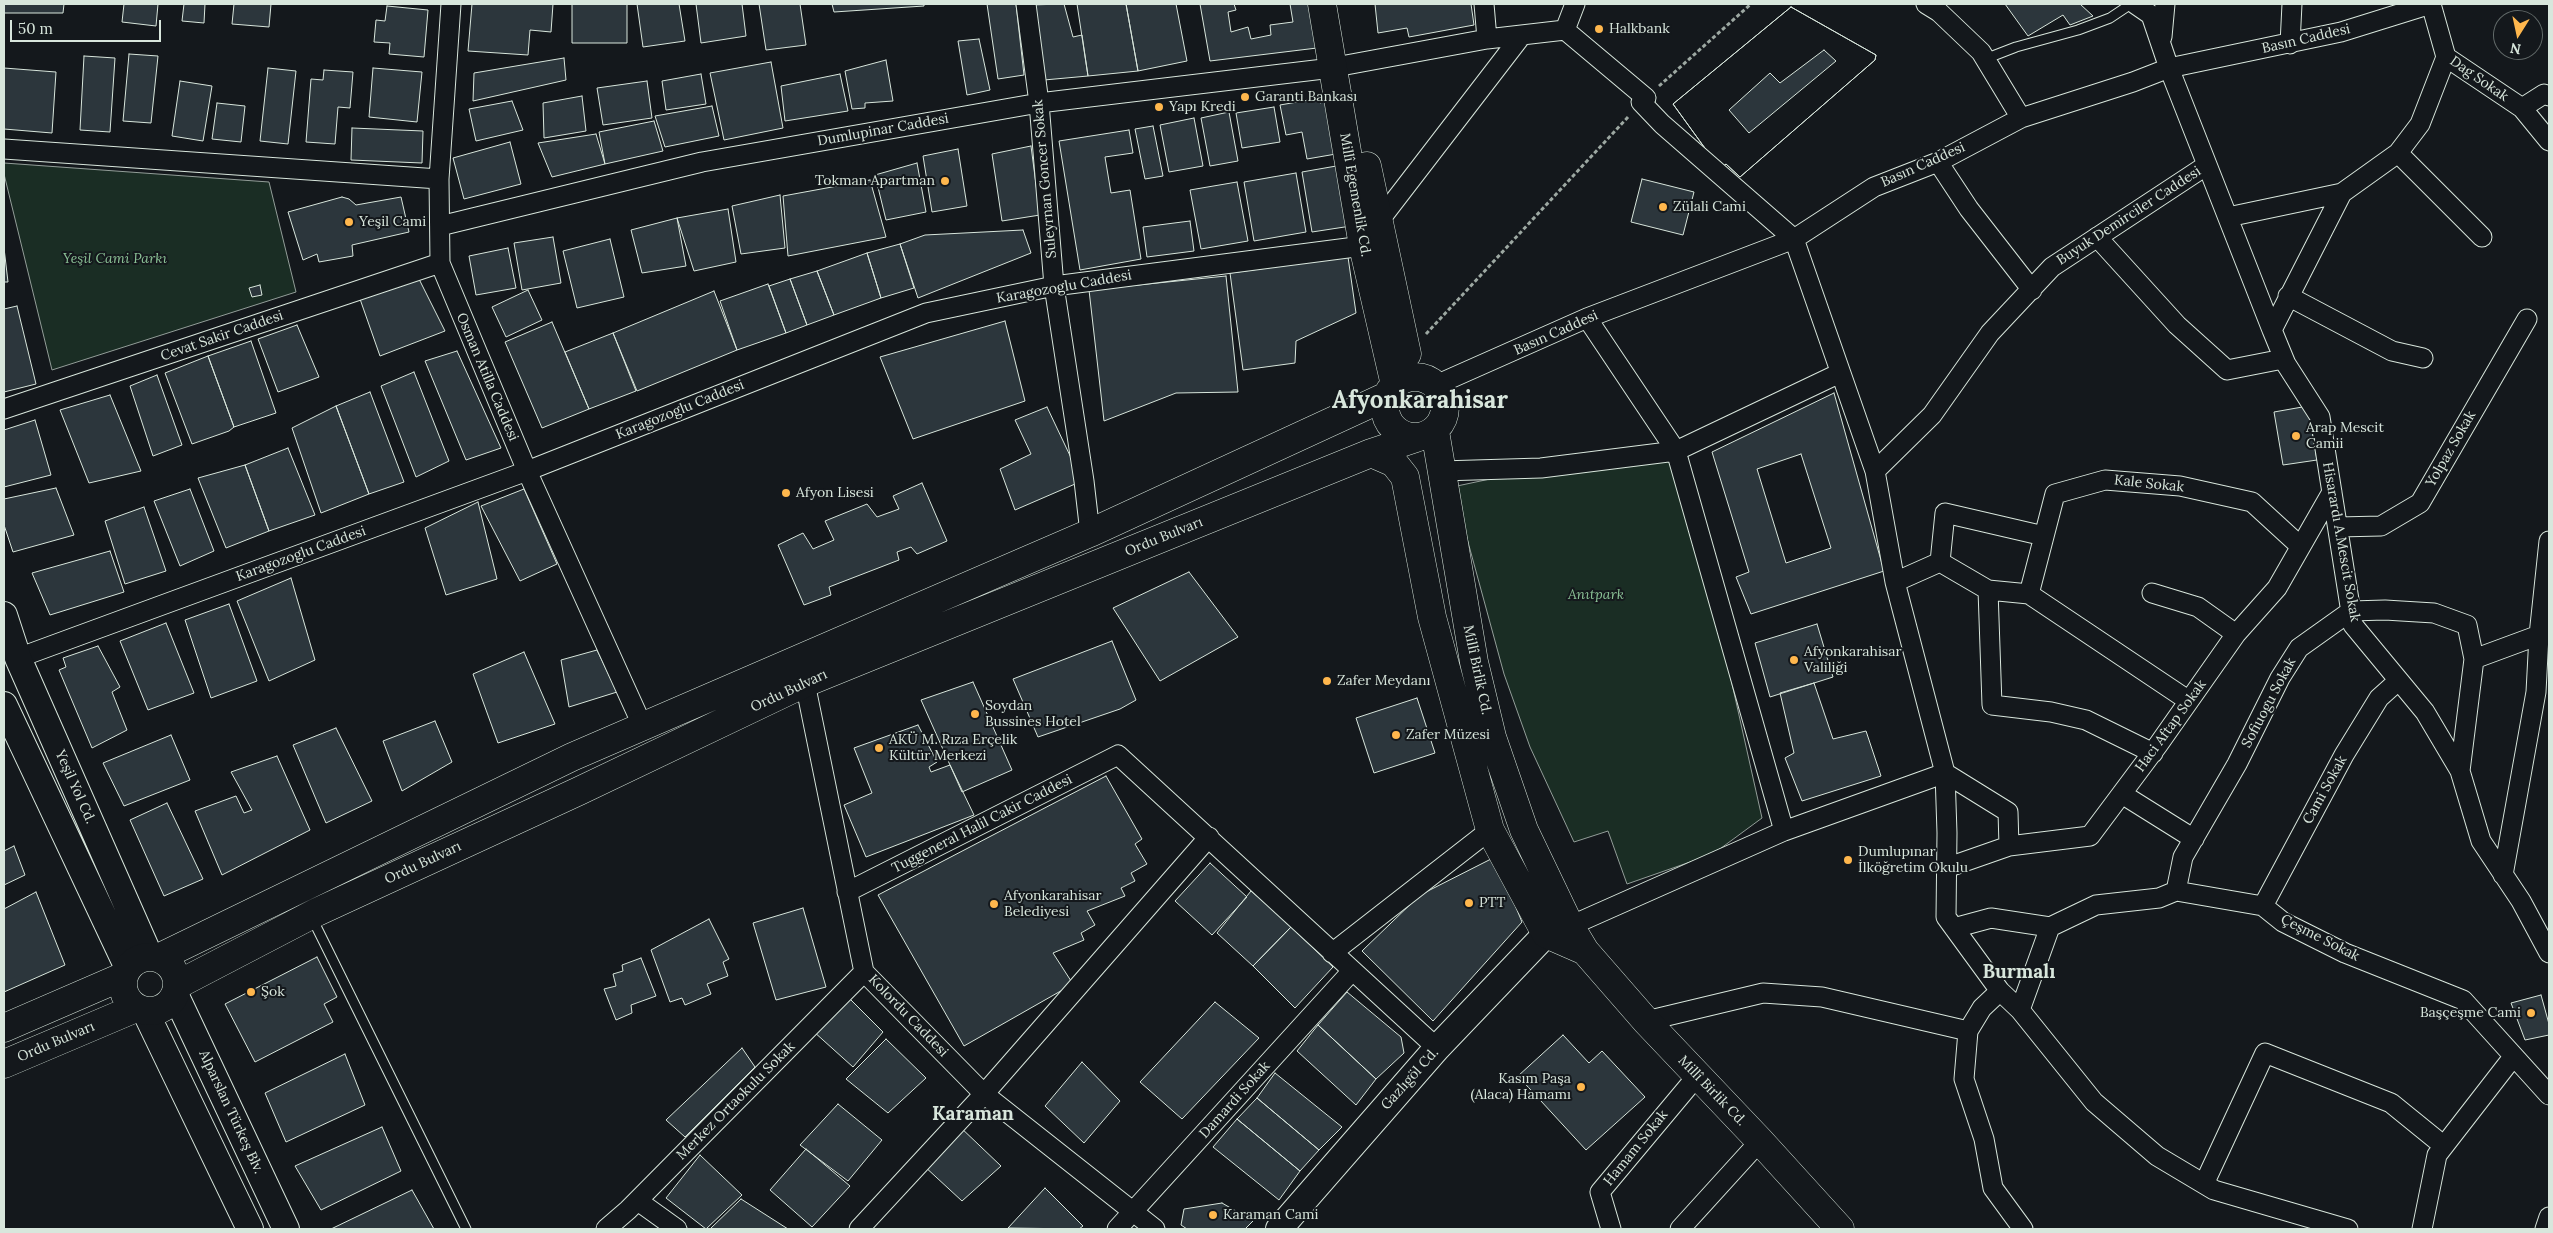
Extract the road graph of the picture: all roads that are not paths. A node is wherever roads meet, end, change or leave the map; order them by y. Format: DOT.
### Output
graph roads {
  1 [pos="452,4"];
  2 [pos="1026,4"];
  3 [pos="1322,4"];
  4 [pos="1336,4"];
  5 [pos="1484,4"];
  6 [pos="1575,4"];
  7 [pos="1926,4"];
  8 [pos="2131,4"];
  9 [pos="2135,4"];
  10 [pos="2165,4"];
  11 [pos="2292,4"];
  12 [pos="2431,4"];
  13 [pos="1566,30"];
  14 [pos="1522,35"];
  15 [pos="1487,39"];
  16 [pos="2161,44"];
  17 [pos="2290,44"];
  18 [pos="2446,58"];
  19 [pos="1986,59"];
  20 [pos="1339,67"];
  21 [pos="2169,68"];
  22 [pos="2549,96"];
  23 [pos="1039,103"];
  24 [pos="2522,108"];
  25 [pos="2021,118"];
  26 [pos="2549,141"];
  27 [pos="4,149"];
  28 [pos="2398,153"];
  29 [pos="1938,162"];
  30 [pos="2207,165"];
  31 [pos="439,179"];
  32 [pos="2342,193"];
  33 [pos="2228,217"];
  34 [pos="1379,221"];
  35 [pos="440,226"];
  36 [pos="2097,237"];
  37 [pos="2482,237"];
  38 [pos="1794,239"];
  39 [pos="1363,246"];
  40 [pos="440,263"];
  41 [pos="1054,286"];
  42 [pos="2032,290"];
  43 [pos="2288,296"];
  44 [pos="1587,318"];
  45 [pos="2527,319"];
  46 [pos="2272,330"];
  47 [pos="2423,358"];
  48 [pos="2283,359"];
  49 [pos="1840,373"];
  50 [pos="1408,380"];
  51 [pos="4,409"];
  52 [pos="1427,434"];
  53 [pos="1676,452"];
  54 [pos="1371,453"];
  55 [pos="527,471"];
  56 [pos="1441,471"];
  57 [pos="1875,471"];
  58 [pos="2332,492"];
  59 [pos="2338,527"];
  60 [pos="1090,533"];
  61 [pos="2044,536"];
  62 [pos="2549,541"];
  63 [pos="2300,546"];
  64 [pos="1940,562"];
  65 [pos="1895,582"];
  66 [pos="1988,590"];
  67 [pos="2152,593"];
  68 [pos="2029,594"];
  69 [pos="2351,611"];
  70 [pos="4,615"];
  71 [pos="2236,634"];
  72 [pos="2539,635"];
  73 [pos="18,658"];
  74 [pos="2474,659"];
  75 [pos="2398,681"];
  76 [pos="805,683"];
  77 [pos="2189,701"];
  78 [pos="4,704"];
  79 [pos="643,727"];
  80 [pos="2153,753"];
  81 [pos="2460,771"];
  82 [pos="1945,773"];
  83 [pos="2122,794"];
  84 [pos="1490,830"];
  85 [pos="1784,831"];
  86 [pos="1209,837"];
  87 [pos="2194,839"];
  88 [pos="2009,846"];
  89 [pos="1946,868"];
  90 [pos="2503,874"];
  91 [pos="2176,891"];
  92 [pos="847,892"];
  93 [pos="2263,906"];
  94 [pos="311,915"];
  95 [pos="1954,928"];
  96 [pos="2050,928"];
  97 [pos="1558,930"];
  98 [pos="2549,951"];
  99 [pos="1332,953"];
  100 [pos="140,965"];
  101 [pos="864,972"];
  102 [pos="1352,972"];
  103 [pos="176,990"];
  104 [pos="2000,992"];
  105 [pos="140,1009"];
  106 [pos="2020,1010"];
  107 [pos="1646,1022"];
  108 [pos="4,1028"];
  109 [pos="1968,1031"];
  110 [pos="1437,1048"];
  111 [pos="2513,1057"];
  112 [pos="4,1064"];
  113 [pos="1697,1076"];
  114 [pos="984,1094"];
  115 [pos="2549,1096"];
  116 [pos="1760,1141"];
  117 [pos="2444,1146"];
  118 [pos="2204,1184"];
  119 [pos="638,1201"];
  120 [pos="1132,1212"];
  121 [pos="2549,1217"];
  122 [pos="2287,1221"];
  123 [pos="250,1229"];
  124 [pos="286,1229"];
  125 [pos="466,1229"];
  126 [pos="606,1229"];
  127 [pos="677,1229"];
  128 [pos="859,1229"];
  129 [pos="1117,1229"];
  130 [pos="1155,1229"];
  131 [pos="1279,1229"];
  132 [pos="1611,1229"];
  133 [pos="1680,1229"];
  134 [pos="1840,1229"];
  135 [pos="2023,1229"];
  136 [pos="2348,1229"];
  137 [pos="2422,1229"];
  138 [pos="2545,1229"];
  1 -- 31 [label="street, Osman Atilla Caddesi"];
  2 -- 23 [label="street, Suleyrnan Goncer Sokak"];
  3 -- 20 [label="main road, Millî Egemenlik Cd."];
  4 -- 20 [label="main road, Millî Egemenlik Cd."];
  5 -- 15 [label="street"];
  6 -- 13 [label="street"];
  7 -- 19 [label="street"];
  8 -- 19 [label="lane"];
  9 -- 16 [label="street, Hisarardı A.Mescit Sokak"];
  10 -- 16 [label="street"];
  11 -- 17 [label="street"];
  12 -- 17 [label="street, Basın Caddesi"];
  12 -- 18 [label="street, Dag Sokak"];
  13 -- 14 [label="street, Dumlupinar Caddesi"];
  13 -- 38 [label="street"];
  14 -- 15 [label="street, Dumlupinar Caddesi"];
  14 -- 34 [label="street"];
  15 -- 20 [label="street, Dumlupinar Caddesi"];
  16 -- 21 [label="street, Hisarardı A.Mescit Sokak"];
  17 -- 21 [label="street, Basın Caddesi"];
  18 -- 24 [label="street, Dag Sokak"];
  18 -- 28 [label="street"];
  19 -- 25 [label="street"];
  20 -- 23 [label="street, Dumlupinar Caddesi"];
  20 -- 34 [label="main road, Millî Egemenlik Cd."];
  20 -- 39 [label="main road, Millî Egemenlik Cd."];
  21 -- 25 [label="street, Basın Caddesi"];
  21 -- 30 [label="street, Hisarardı A.Mescit Sokak"];
  22 -- 24 [label="street"];
  23 -- 35 [label="street, Dumlupinar Caddesi"];
  23 -- 41 [label="street, Suleyrnan Goncer Sokak"];
  24 -- 26 [label="street, Dag Sokak"];
  25 -- 29 [label="street, Basın Caddesi"];
  27 -- 31 [label="street"];
  28 -- 32 [label="street"];
  28 -- 37 [label="street"];
  29 -- 38 [label="street, Basın Caddesi"];
  29 -- 42 [label="street"];
  30 -- 33 [label="street, Hisarardı A.Mescit Sokak"];
  30 -- 36 [label="street, Buyuk Demirciler Caddesi"];
  31 -- 35 [label="street, Osman Atilla Caddesi"];
  32 -- 33 [label="street"];
  32 -- 43 [label="street"];
  33 -- 46 [label="street, Hisarardı A.Mescit Sokak"];
  34 -- 50 [label="main road, Millî Egemenlik Cd."];
  35 -- 40 [label="street, Osman Atilla Caddesi"];
  36 -- 42 [label="street, Buyuk Demirciler Caddesi"];
  36 -- 48 [label="street"];
  38 -- 44 [label="street, Basın Caddesi"];
  38 -- 49 [label="street"];
  39 -- 41 [label="street, Karagozoglu Caddesi"];
  39 -- 50 [label="main road, Millî Egemenlik Cd."];
  40 -- 51 [label="street, Cevat Sakir Caddesi"];
  40 -- 55 [label="street, Osman Atilla Caddesi"];
  41 -- 55 [label="street, Karagozoglu Caddesi"];
  41 -- 60 [label="street, Suleyrnan Goncer Sokak"];
  42 -- 57 [label="street, Buyuk Demirciler Caddesi"];
  43 -- 46 [label="street"];
  43 -- 47 [label="street"];
  44 -- 50 [label="street, Basın Caddesi"];
  44 -- 53 [label="street"];
  45 -- 59 [label="street, Yolpaz Sokak"];
  46 -- 48 [label="street, Hisarardı A.Mescit Sokak"];
  48 -- 58 [label="street, Hisarardı A.Mescit Sokak"];
  49 -- 53 [label="street"];
  49 -- 57 [label="street"];
  50 -- 52 [label="main road"];
  50 -- 52 [label="main road"];
  50 -- 60 [label="main road, Ordu Bulvarı"];
  52 -- 54 [label="main road, Ordu Bulvarı"];
  52 -- 56 [label="main road, Millî Birlik Cd."];
  53 -- 56 [label="street"];
  53 -- 85 [label="street"];
  54 -- 76 [label="main road, Ordu Bulvarı"];
  54 -- 84 [label="main road, Millî Birlik Cd."];
  55 -- 73 [label="street, Karagozoglu Caddesi"];
  55 -- 79 [label="street, Osman Atilla Caddesi"];
  56 -- 97 [label="main road, Millî Birlik Cd."];
  57 -- 65 [label="street"];
  58 -- 59 [label="street, Hisarardı A.Mescit Sokak"];
  58 -- 63 [label="street, Haci Aftap Sokak"];
  59 -- 69 [label="street, Hisarardı A.Mescit Sokak"];
  60 -- 79 [label="main road, Ordu Bulvarı"];
  61 -- 63 [label="street, Kale Sokak"];
  61 -- 64 [label="street"];
  61 -- 68 [label="street, Kale Sokak"];
  62 -- 72 [label="street"];
  63 -- 71 [label="street, Haci Aftap Sokak"];
  64 -- 65 [label="street"];
  64 -- 66 [label="street"];
  65 -- 82 [label="street"];
  66 -- 68 [label="street"];
  66 -- 80 [label="street"];
  67 -- 71 [label="street"];
  68 -- 77 [label="street"];
  69 -- 74 [label="street"];
  69 -- 75 [label="street, Hisarardı A.Mescit Sokak"];
  69 -- 87 [label="street, Sofiuogu Sokak"];
  70 -- 73 [label="street, Yeşil Yol Cd."];
  71 -- 77 [label="street, Haci Aftap Sokak"];
  72 -- 74 [label="street"];
  72 -- 90 [label="street"];
  73 -- 100 [label="street, Yeşil Yol Cd."];
  74 -- 81 [label="street"];
  75 -- 81 [label="street, Hisarardı A.Mescit Sokak"];
  75 -- 93 [label="street, Cami Sokak"];
  76 -- 92 [label="street, Kolordu Caddesi"];
  76 -- 94 [label="main road, Ordu Bulvarı"];
  77 -- 80 [label="street, Haci Aftap Sokak"];
  78 -- 100 [label="street, Yeşil Yol Cd."];
  79 -- 100 [label="main road, Ordu Bulvarı"];
  80 -- 83 [label="street, Haci Aftap Sokak"];
  81 -- 90 [label="street, Hisarardı A.Mescit Sokak"];
  82 -- 85 [label="street"];
  82 -- 88 [label="street"];
  82 -- 89 [label="street"];
  83 -- 87 [label="street"];
  83 -- 88 [label="street, Haci Aftap Sokak"];
  84 -- 97 [label="main road, Millî Birlik Cd."];
  84 -- 99 [label="street"];
  85 -- 97 [label="street"];
  86 -- 92 [label="street, Tuggeneral Halil Cakir Caddesi"];
  86 -- 99 [label="street"];
  86 -- 114 [label="street"];
  87 -- 91 [label="street, Sofiuogu Sokak"];
  88 -- 89 [label="street, Haci Aftap Sokak"];
  89 -- 95 [label="street"];
  90 -- 98 [label="street, Hisarardı A.Mescit Sokak"];
  91 -- 93 [label="street, Çeşme Sokak"];
  91 -- 96 [label="street, Çeşme Sokak"];
  92 -- 101 [label="street, Kolordu Caddesi"];
  93 -- 111 [label="street, Çeşme Sokak"];
  94 -- 103 [label="main road, Ordu Bulvarı"];
  94 -- 125 [label="lane"];
  95 -- 96 [label="street"];
  95 -- 104 [label="street"];
  96 -- 106 [label="street"];
  97 -- 107 [label="main road, Millî Birlik Cd."];
  97 -- 110 [label="street, Gazlıgöl Cd."];
  99 -- 102 [label="street"];
  100 -- 103 [label="main road"];
  100 -- 105 [label="main road"];
  100 -- 108 [label="main road, Ordu Bulvarı"];
  101 -- 114 [label="street, Kolordu Caddesi"];
  101 -- 119 [label="street, Merkez Ortaokulu Sokak"];
  102 -- 110 [label="street"];
  102 -- 120 [label="street, Damardi Sokak"];
  103 -- 105 [label="main road, Ordu Bulvarı"];
  103 -- 124 [label="street, Alparslan Türkeş Blv."];
  104 -- 106 [label="street"];
  104 -- 109 [label="street"];
  105 -- 112 [label="main road, Ordu Bulvarı"];
  105 -- 123 [label="street"];
  106 -- 118 [label="street"];
  107 -- 109 [label="street"];
  107 -- 113 [label="main road, Millî Birlik Cd."];
  109 -- 135 [label="street"];
  110 -- 131 [label="street, Gazlıgöl Cd."];
  111 -- 115 [label="street, Çeşme Sokak"];
  111 -- 117 [label="street"];
  113 -- 116 [label="main road, Millî Birlik Cd."];
  113 -- 132 [label="street, Hamam Sokak"];
  114 -- 120 [label="street, Kolordu Caddesi"];
  114 -- 128 [label="street"];
  116 -- 133 [label="street"];
  116 -- 134 [label="main road, Millî Birlik Cd."];
  117 -- 118 [label="street"];
  117 -- 137 [label="street"];
  118 -- 122 [label="street"];
  119 -- 126 [label="street, Merkez Ortaokulu Sokak"];
  119 -- 127 [label="street"];
  120 -- 129 [label="street, Damardi Sokak"];
  120 -- 130 [label="street, Kolordu Caddesi"];
  121 -- 138 [label="street"];
  122 -- 136 [label="street"];
}
